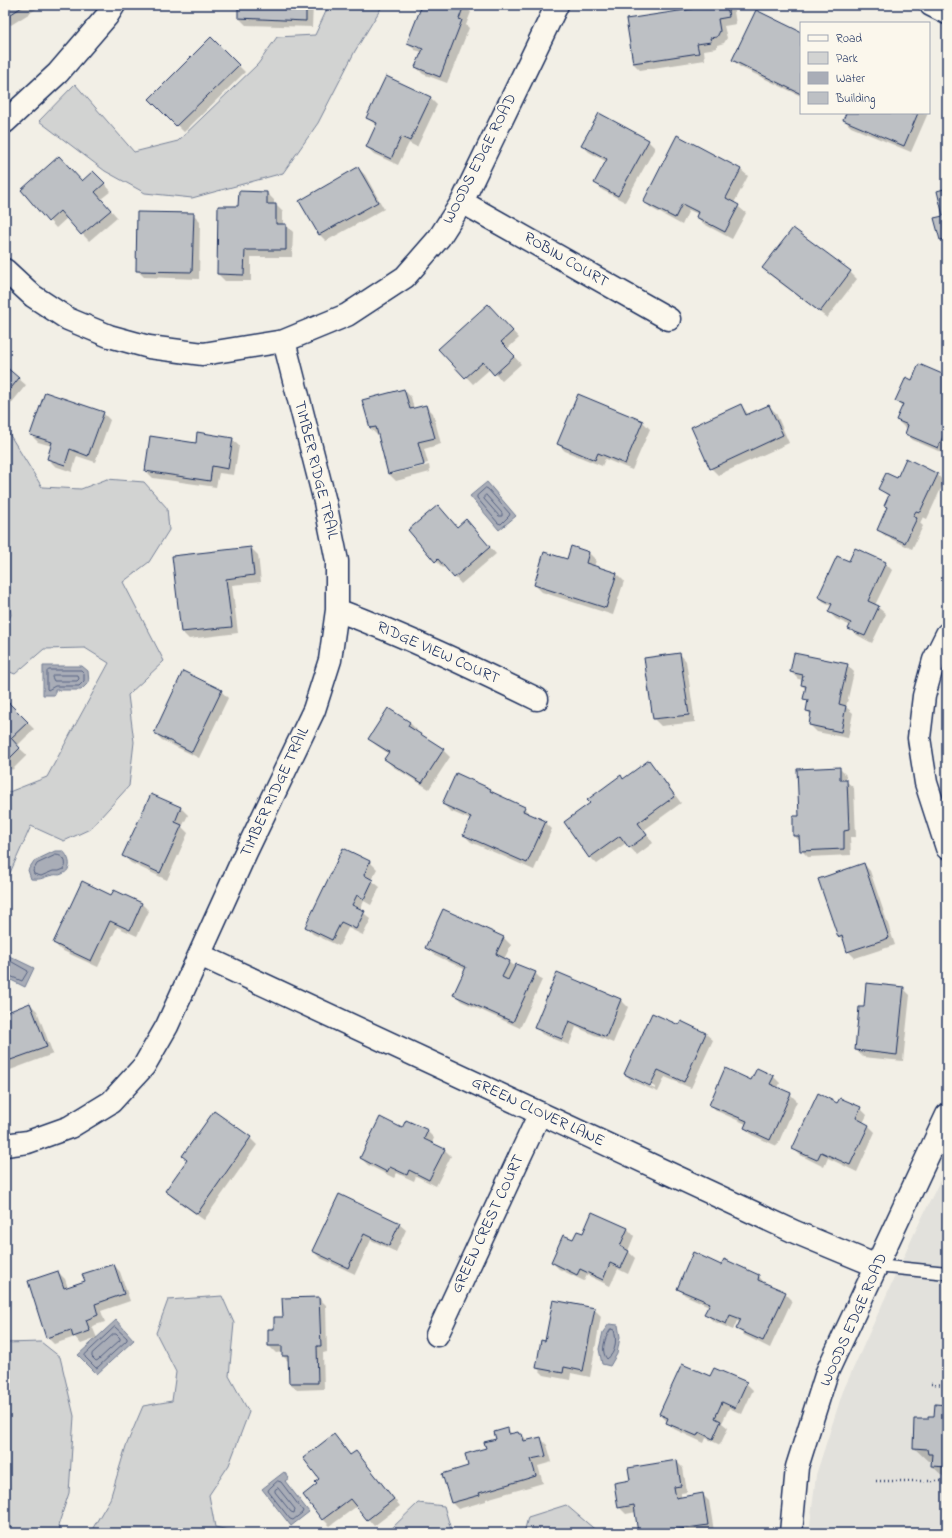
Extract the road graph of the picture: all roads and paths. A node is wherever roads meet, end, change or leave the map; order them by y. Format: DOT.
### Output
graph roads {
  1 [pos="114,5"];
  2 [pos="557,5"];
  3 [pos="931,5"];
  4 [pos="947,13"];
  5 [pos="5,122"];
  6 [pos="462,202"];
  7 [pos="5,270"];
  8 [pos="669,319"];
  9 [pos="284,341"];
  10 [pos="337,610"];
  11 [pos="947,634"];
  12 [pos="538,699"];
  13 [pos="947,848"];
  14 [pos="200,955"];
  15 [pos="540,1113"];
  16 [pos="947,1116"];
  17 [pos="5,1145"];
  18 [pos="877,1266"];
  19 [pos="947,1273"];
  20 [pos="437,1335"];
  21 [pos="931,1384"];
  22 [pos="947,1385"];
  23 [pos="876,1481"];
  24 [pos="947,1481"];
  25 [pos="791,1533"];
  1 -- 5 [label="street"];
  2 -- 6 [label="street, WOODS EDGE ROAD"];
  3 -- 4 [label="street"];
  6 -- 8 [label="street, ROBIN COURT"];
  6 -- 9 [label="street, WOODS EDGE ROAD"];
  7 -- 9 [label="street, WOODS EDGE ROAD"];
  9 -- 10 [label="street, TIMBER RIDGE TRAIL"];
  10 -- 12 [label="street, RIDGE VIEW COURT"];
  10 -- 14 [label="street, TIMBER RIDGE TRAIL"];
  11 -- 13 [label="street"];
  14 -- 15 [label="street, GREEN CLOVER LANE"];
  14 -- 17 [label="street, TIMBER RIDGE TRAIL"];
  15 -- 18 [label="street, GREEN CLOVER LANE"];
  15 -- 20 [label="street, GREEN CREST COURT"];
  16 -- 18 [label="street, WOODS EDGE ROAD"];
  18 -- 19 [label="lane"];
  18 -- 25 [label="street, WOODS EDGE ROAD"];
  21 -- 22 [label="path"];
  23 -- 24 [label="path"];
}
